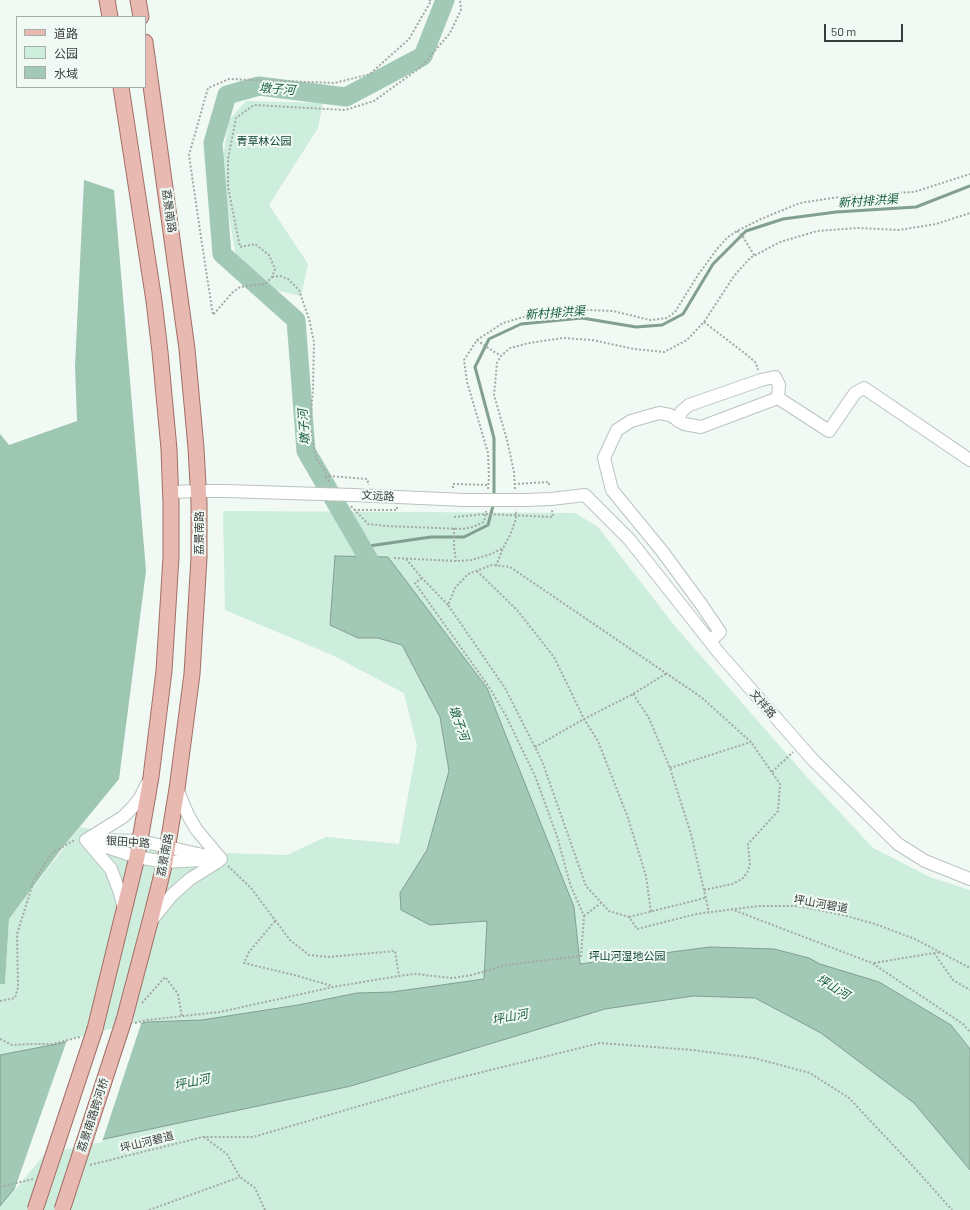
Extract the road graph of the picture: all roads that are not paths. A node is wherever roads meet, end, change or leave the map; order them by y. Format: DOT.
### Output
graph roads {
  1 [pos="107,0"];
  2 [pos="138,0"];
  3 [pos="110,16"];
  4 [pos="141,16"];
  5 [pos="146,49"];
  6 [pos="121,88"];
  7 [pos="778,398"];
  8 [pos="678,421"];
  9 [pos="970,460"];
  10 [pos="198,491"];
  11 [pos="171,492"];
  12 [pos="585,496"];
  13 [pos="710,641"];
  14 [pos="151,777"];
  15 [pos="177,789"];
  16 [pos="86,840"];
  17 [pos="141,841"];
  18 [pos="167,846"];
  19 [pos="137,857"];
  20 [pos="221,859"];
  21 [pos="165,862"];
  22 [pos="970,879"];
  23 [pos="124,911"];
  24 [pos="150,924"];
  25 [pos="128,1022"];
  26 [pos="35,1210"];
  27 [pos="62,1210"];
  1 -- 3 [label="main road"];
  2 -- 4 [label="main road"];
  5 -- 10 [label="main road, 荔景南路"];
  6 -- 11 [label="main road"];
  7 -- 8 [label="street"];
  7 -- 8 [label="street"];
  7 -- 9 [label="street"];
  8 -- 13 [label="street"];
  10 -- 11 [label="street, 文远路"];
  10 -- 12 [label="street, 文远路, bridge"];
  10 -- 15 [label="main road, 荔景南路"];
  11 -- 14 [label="main road"];
  12 -- 13 [label="street, 文祥路"];
  13 -- 22 [label="street, 文祥路"];
  14 -- 16 [label="street"];
  14 -- 17 [label="main road"];
  15 -- 18 [label="main road, 荔景南路"];
  15 -- 20 [label="street"];
  16 -- 17 [label="street, 银田中路"];
  16 -- 19 [label="street, 银田中路"];
  16 -- 23 [label="street"];
  17 -- 18 [label="street, 银田中路"];
  17 -- 19 [label="main road"];
  18 -- 20 [label="street, 银田中路"];
  18 -- 21 [label="main road, 荔景南路"];
  19 -- 21 [label="street, 银田中路"];
  19 -- 23 [label="main road"];
  20 -- 21 [label="street, 银田中路"];
  20 -- 24 [label="street"];
  21 -- 24 [label="main road, 荔景南路"];
  23 -- 26 [label="main road, bridge"];
  24 -- 25 [label="main road, 荔景南路"];
  25 -- 27 [label="main road, 荔景南路跨河桥, bridge"];
}
